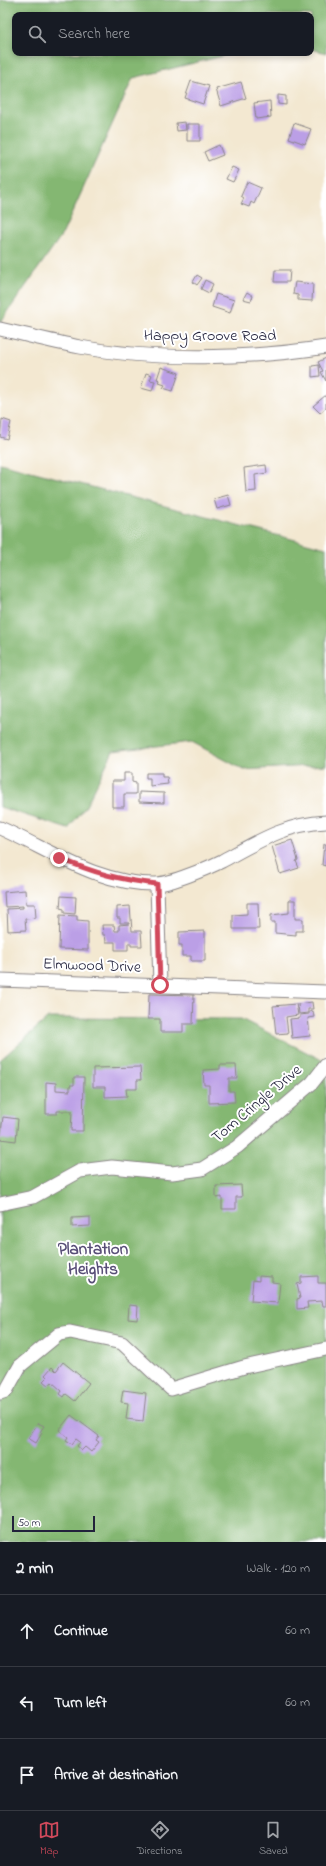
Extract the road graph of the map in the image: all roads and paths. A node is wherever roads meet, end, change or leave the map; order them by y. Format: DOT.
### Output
graph roads {
  1 [pos="0,329"];
  2 [pos="326,346"];
  3 [pos="326,822"];
  4 [pos="0,828"];
  5 [pos="157,884"];
  6 [pos="0,980"];
  7 [pos="160,985"];
  8 [pos="326,992"];
  9 [pos="326,1065"];
  10 [pos="0,1204"];
  11 [pos="326,1349"];
  12 [pos="0,1393"];
  1 -- 2 [label="street, Happy Groove Road"];
  3 -- 5 [label="street"];
  4 -- 5 [label="street"];
  5 -- 7 [label="street"];
  6 -- 7 [label="street, Elmwood Drive"];
  7 -- 8 [label="street, Elmwood Drive"];
  9 -- 10 [label="street, Tom Cringle Drive"];
  11 -- 12 [label="street"];
}
